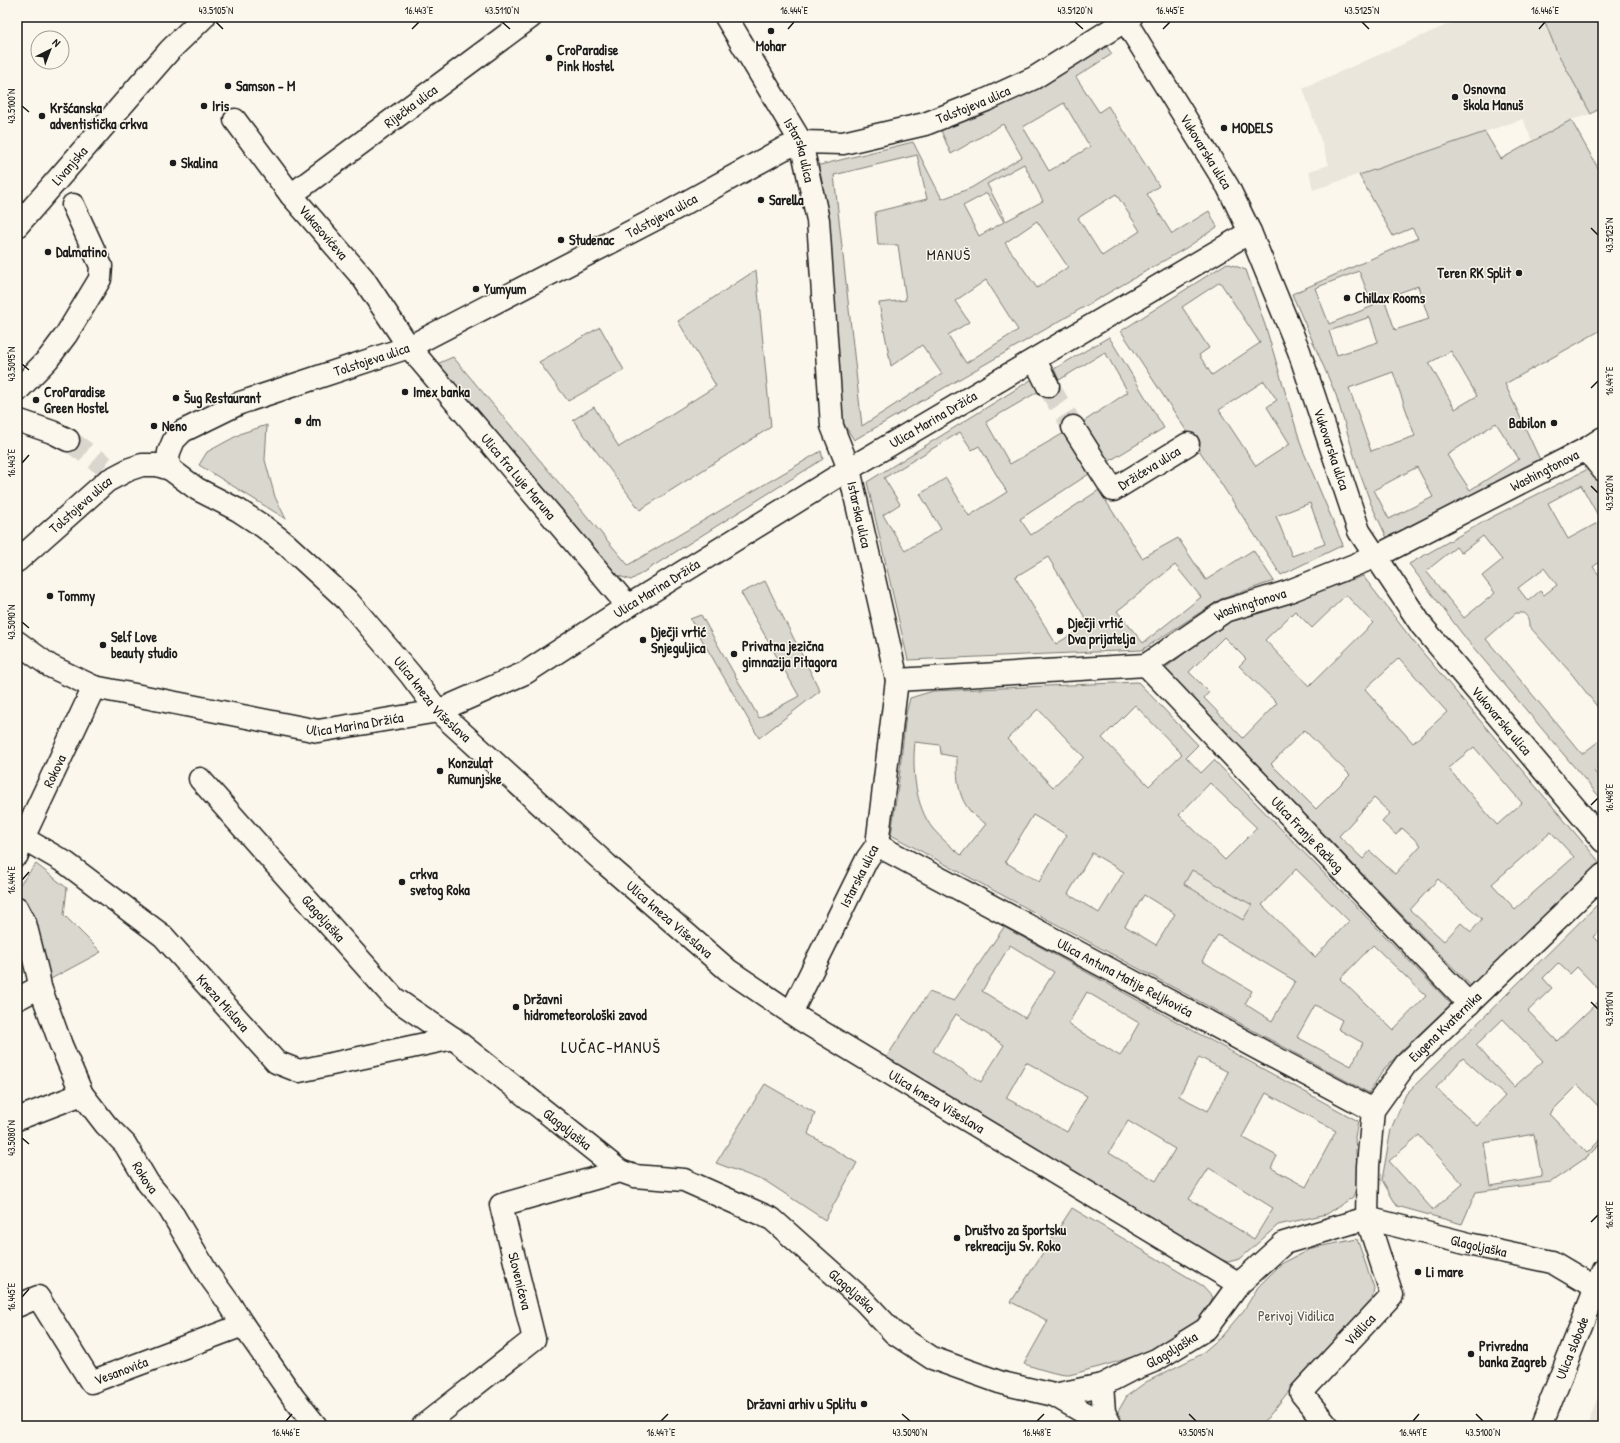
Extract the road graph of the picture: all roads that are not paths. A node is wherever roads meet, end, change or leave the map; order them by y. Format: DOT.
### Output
graph roads {
  1 [pos="204,17"];
  2 [pos="531,17"];
  3 [pos="726,17"];
  4 [pos="1127,18"];
  5 [pos="235,120"];
  6 [pos="801,142"];
  7 [pos="291,195"];
  8 [pos="72,205"];
  9 [pos="17,226"];
  10 [pos="1250,232"];
  11 [pos="409,347"];
  12 [pos="17,390"];
  13 [pos="17,420"];
  14 [pos="1073,427"];
  15 [pos="68,440"];
  16 [pos="1188,444"];
  17 [pos="1594,444"];
  18 [pos="170,469"];
  19 [pos="849,469"];
  20 [pos="1603,470"];
  21 [pos="1377,556"];
  22 [pos="17,561"];
  23 [pos="628,606"];
  24 [pos="17,642"];
  25 [pos="1146,665"];
  26 [pos="897,680"];
  27 [pos="94,687"];
  28 [pos="438,711"];
  29 [pos="200,779"];
  30 [pos="1603,841"];
  31 [pos="877,845"];
  32 [pos="20,846"];
  33 [pos="1603,875"];
  34 [pos="17,908"];
  35 [pos="40,987"];
  36 [pos="17,999"];
  37 [pos="1469,1004"];
  38 [pos="790,1013"];
  39 [pos="453,1038"];
  40 [pos="82,1094"];
  41 [pos="1372,1110"];
  42 [pos="17,1119"];
  43 [pos="620,1171"];
  44 [pos="1367,1218"];
  45 [pos="1600,1279"];
  46 [pos="1239,1284"];
  47 [pos="17,1306"];
  48 [pos="243,1325"];
  49 [pos="1102,1385"];
  50 [pos="1054,1395"];
  51 [pos="316,1426"];
  52 [pos="423,1426"];
  53 [pos="1107,1426"];
  54 [pos="1111,1426"];
  55 [pos="1328,1426"];
  56 [pos="1541,1426"];
  1 -- 9 [label="street, Livanjska"];
  2 -- 7 [label="street, Riječka ulica"];
  3 -- 6 [label="street, Istarska ulica"];
  4 -- 6 [label="street, Tolstojeva ulica"];
  4 -- 10 [label="street, Vukovarska ulica"];
  5 -- 7 [label="street, Vukasovićeva"];
  6 -- 11 [label="street, Tolstojeva ulica"];
  6 -- 19 [label="street, Istarska ulica"];
  7 -- 11 [label="street, Vukasovićeva"];
  8 -- 12 [label="street"];
  10 -- 19 [label="street, Ulica Marina Držića"];
  10 -- 21 [label="street, Vukovarska ulica"];
  11 -- 18 [label="street, Tolstojeva ulica"];
  11 -- 23 [label="street, Ulica fra Luje Maruna"];
  13 -- 15 [label="street"];
  14 -- 16 [label="street, Držićeva ulica"];
  17 -- 20 [label="street, Washingtonova"];
  17 -- 21 [label="street, Washingtonova"];
  18 -- 22 [label="street, Tolstojeva ulica"];
  18 -- 28 [label="street, Ulica kneza Višeslava"];
  19 -- 23 [label="street, Ulica Marina Držića"];
  19 -- 26 [label="street, Istarska ulica"];
  21 -- 25 [label="street, Washingtonova"];
  21 -- 30 [label="street, Vukovarska ulica"];
  23 -- 28 [label="street, Ulica Marina Držića"];
  24 -- 27 [label="street, Ulica Marina Držića"];
  25 -- 26 [label="street"];
  25 -- 37 [label="street, Ulica Franje Račkog"];
  26 -- 31 [label="street, Istarska ulica"];
  27 -- 28 [label="street, Ulica Marina Držića"];
  27 -- 32 [label="street, Rokova"];
  28 -- 38 [label="street, Ulica kneza Višeslava"];
  29 -- 39 [label="street, Glagoljaška"];
  31 -- 38 [label="street, Istarska ulica"];
  31 -- 41 [label="street, Ulica Antuna Matije Reljkovića"];
  32 -- 39 [label="street, Kneza Mislava"];
  33 -- 37 [label="street, Eugena Kvaternika"];
  34 -- 35 [label="street, Rokova"];
  35 -- 36 [label="street"];
  35 -- 40 [label="street, Rokova"];
  37 -- 41 [label="street, Eugena Kvaternika"];
  38 -- 46 [label="street, Ulica kneza Višeslava"];
  39 -- 43 [label="street, Glagoljaška"];
  40 -- 42 [label="street"];
  40 -- 48 [label="street, Rokova"];
  41 -- 44 [label="street"];
  43 -- 50 [label="street, Glagoljaška"];
  43 -- 52 [label="street, Slovenićeva"];
  44 -- 45 [label="street, Glagoljaška"];
  44 -- 46 [label="street, Glagoljaška"];
  44 -- 55 [label="street, Vidilica"];
  45 -- 56 [label="street, Ulica slobode"];
  46 -- 49 [label="street, Glagoljaška"];
  47 -- 48 [label="street, Vesanovića"];
  48 -- 51 [label="street, Rokova"];
  49 -- 50 [label="street, Glagoljaška"];
  49 -- 54 [label="street"];
  50 -- 53 [label="street"];
}
